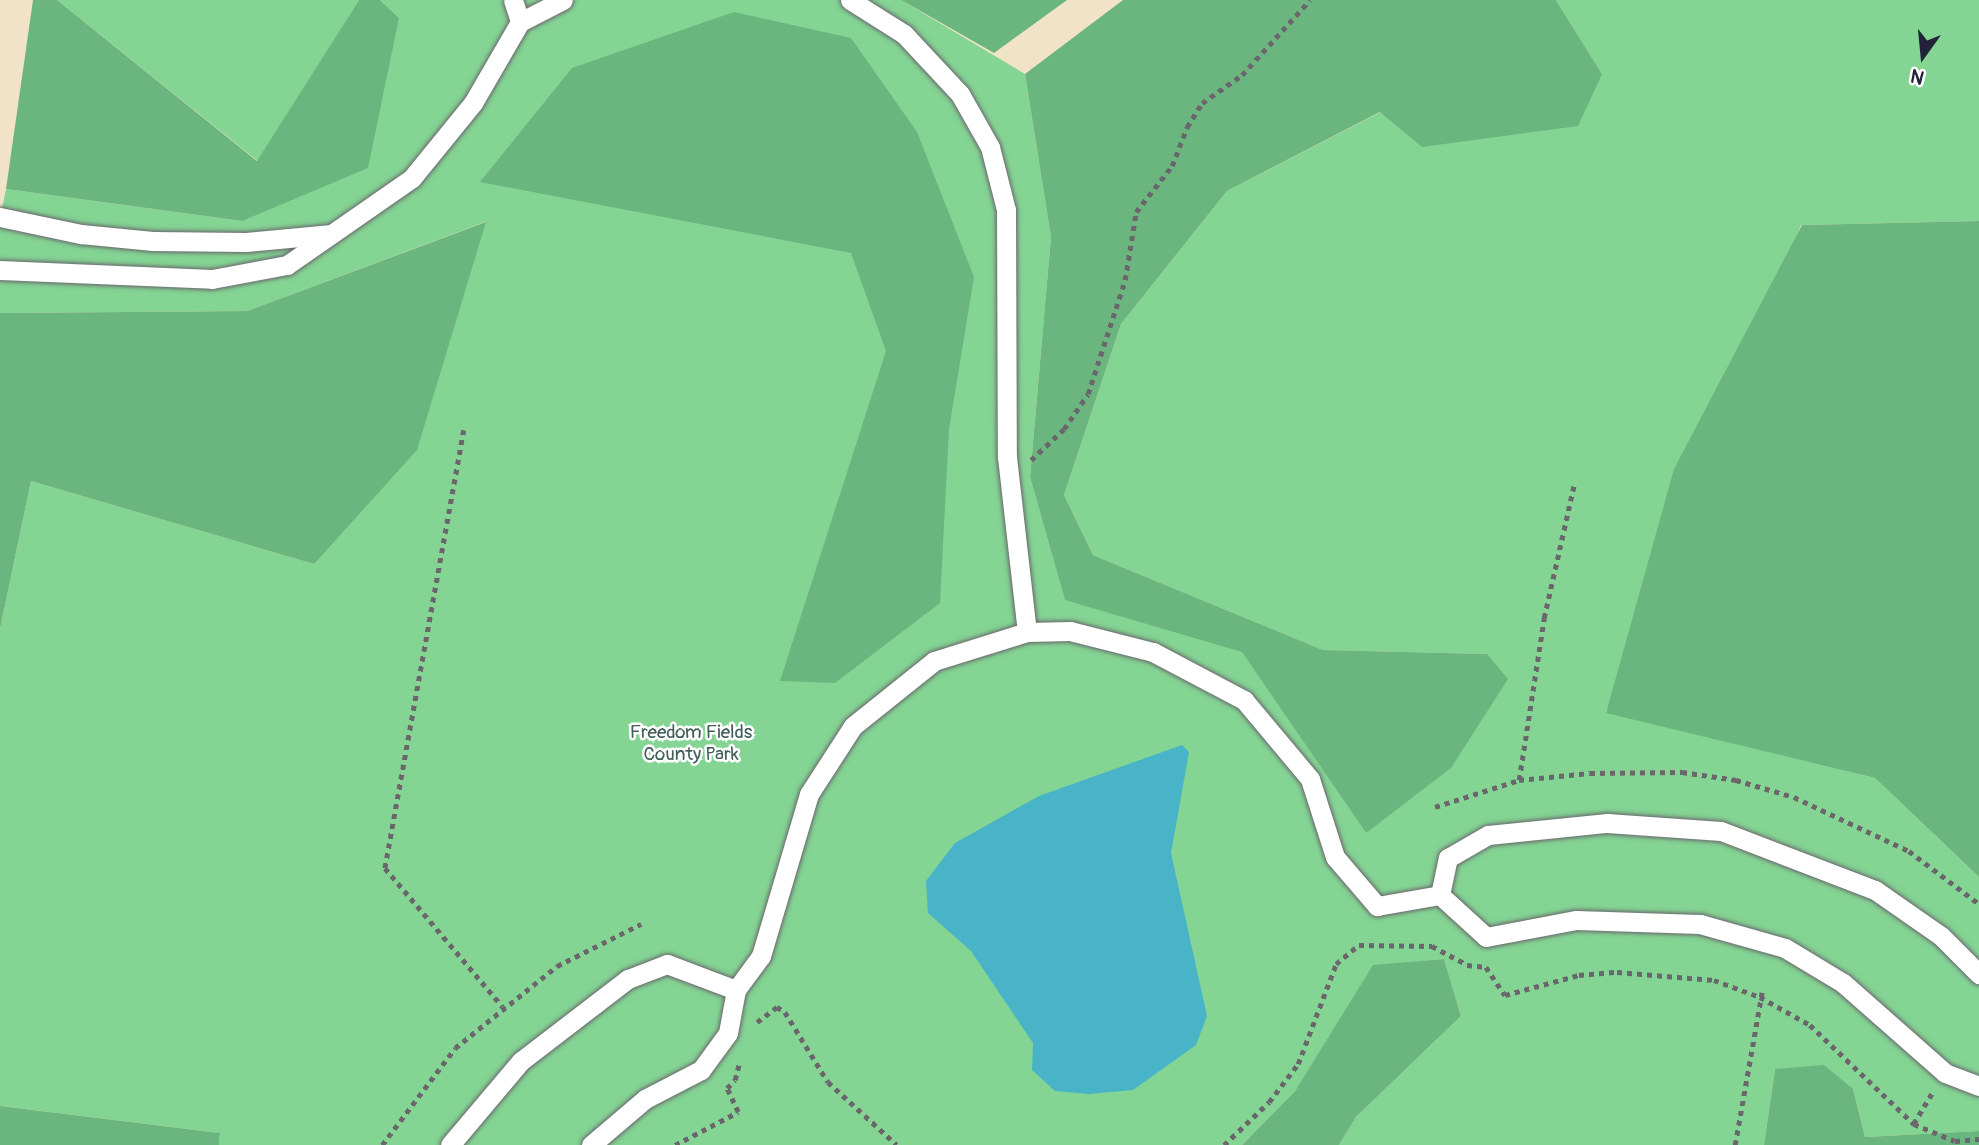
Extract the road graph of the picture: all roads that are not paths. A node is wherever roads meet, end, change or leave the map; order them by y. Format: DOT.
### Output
graph roads {
  1 [pos="513,0"];
  2 [pos="563,0"];
  3 [pos="850,0"];
  4 [pos="520,22"];
  5 [pos="0,218"];
  6 [pos="333,234"];
  7 [pos="0,270"];
  8 [pos="1027,632"];
  9 [pos="1440,895"];
  10 [pos="1979,974"];
  11 [pos="736,990"];
  12 [pos="1979,1086"];
  13 [pos="450,1145"];
  14 [pos="591,1145"];
  1 -- 4 [label="lane"];
  2 -- 4 [label="lane"];
  3 -- 8 [label="lane"];
  4 -- 6 [label="lane"];
  5 -- 6 [label="lane"];
  6 -- 7 [label="lane"];
  8 -- 9 [label="lane"];
  8 -- 11 [label="lane"];
  9 -- 10 [label="lane"];
  9 -- 12 [label="lane"];
  11 -- 13 [label="lane"];
  11 -- 14 [label="lane"];
}
